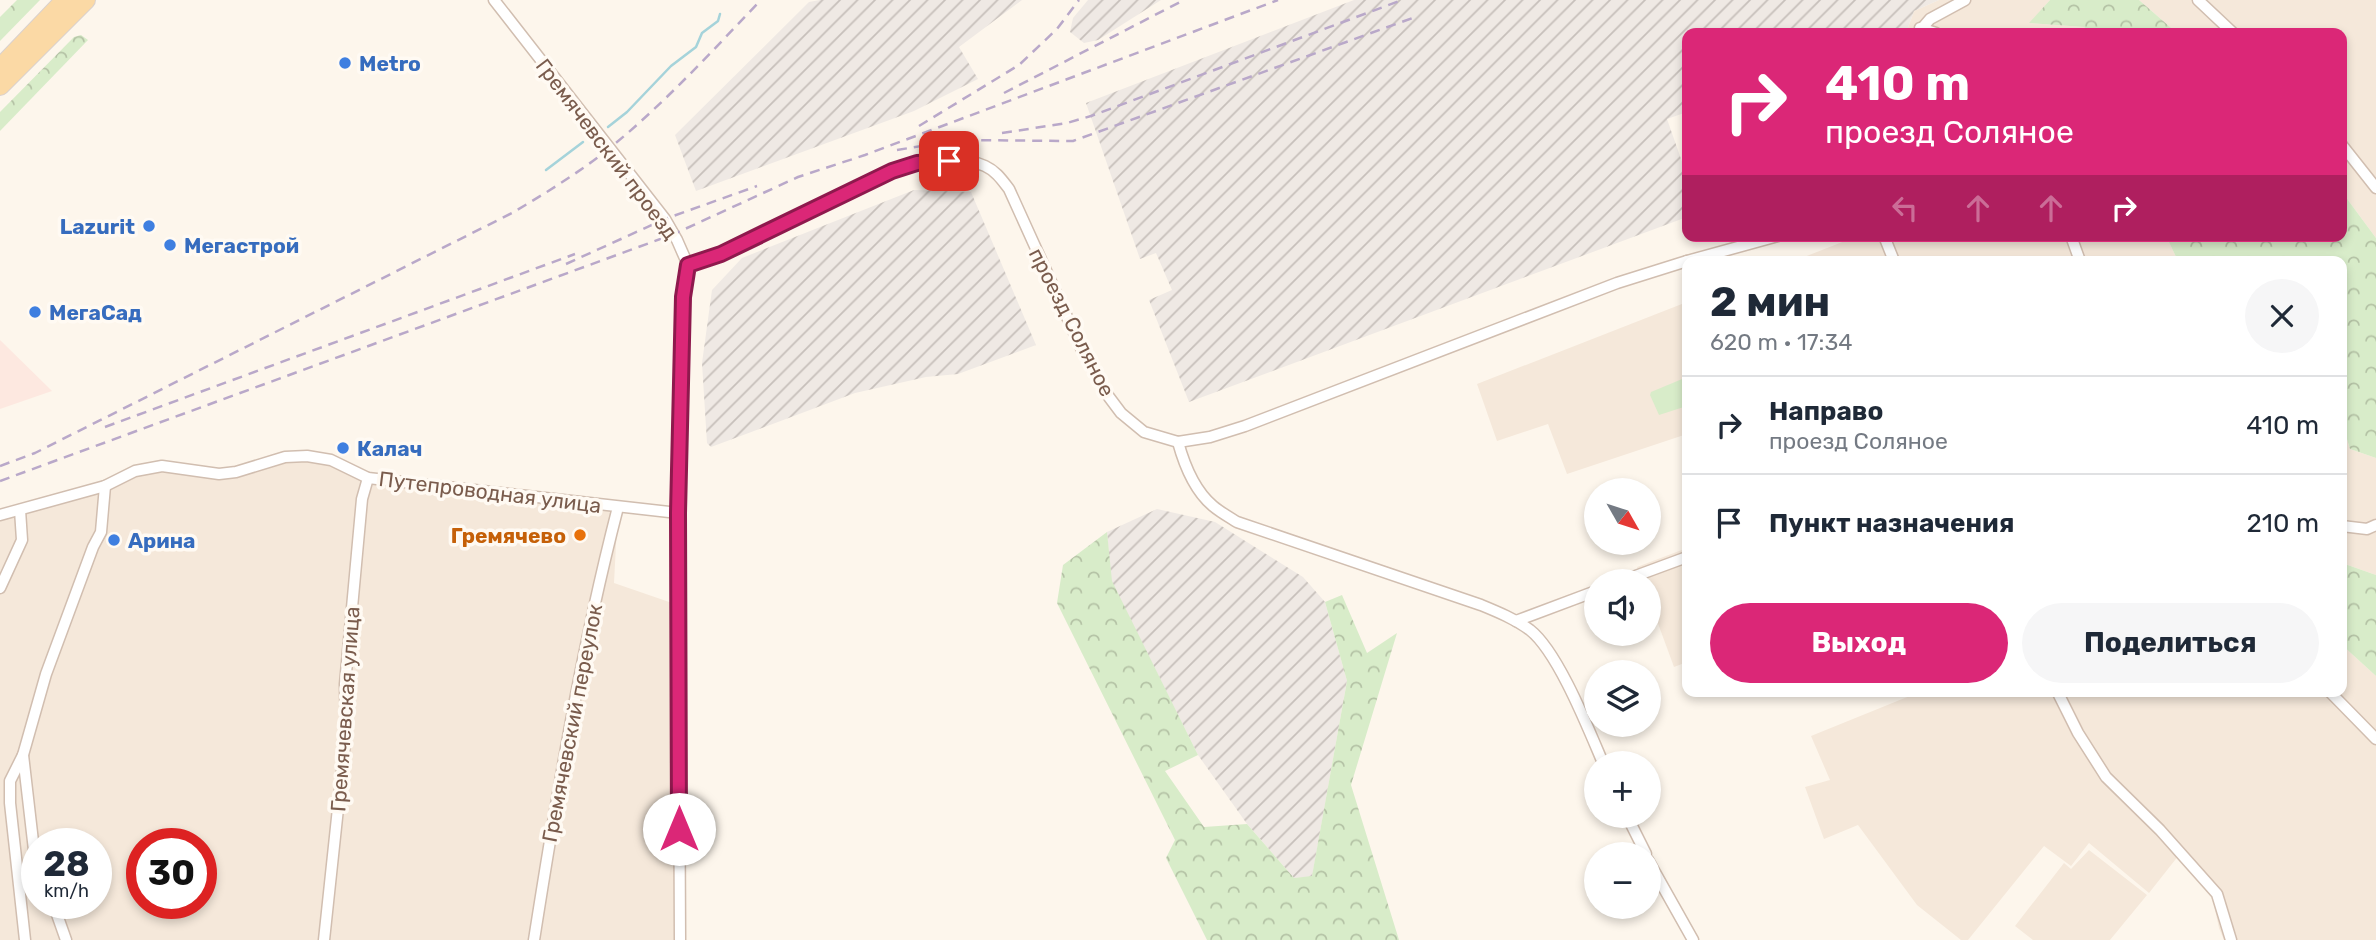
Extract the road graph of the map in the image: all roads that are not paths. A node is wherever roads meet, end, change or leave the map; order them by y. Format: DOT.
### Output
graph roads {
  1 [pos="86,0"];
  2 [pos="494,0"];
  3 [pos="1965,0"];
  4 [pos="2199,0"];
  5 [pos="65,7"];
  6 [pos="1922,28"];
  7 [pos="2228,28"];
  8 [pos="0,68"];
  9 [pos="0,86"];
  10 [pos="2347,151"];
  11 [pos="2376,188"];
  12 [pos="1756,242"];
  13 [pos="1705,256"];
  14 [pos="1682,263"];
  15 [pos="688,265"];
  16 [pos="1178,442"];
  17 [pos="368,478"];
  18 [pos="105,486"];
  19 [pos="618,507"];
  20 [pos="20,510"];
  21 [pos="678,513"];
  22 [pos="0,514"];
  23 [pos="2376,525"];
  24 [pos="2347,527"];
  25 [pos="1682,559"];
  26 [pos="1654,569"];
  27 [pos="0,588"];
  28 [pos="1584,596"];
  29 [pos="1517,621"];
  30 [pos="2060,697"];
  31 [pos="2335,697"];
  32 [pos="2376,739"];
  33 [pos="1597,751"];
  34 [pos="23,755"];
  35 [pos="31,828"];
  36 [pos="1661,883"];
  37 [pos="59,919"];
  38 [pos="25,940"];
  39 [pos="66,940"];
  40 [pos="324,940"];
  41 [pos="534,940"];
  42 [pos="680,940"];
  43 [pos="1693,940"];
  44 [pos="2231,940"];
  1 -- 5 [label="main road"];
  2 -- 15 [label="street, Гремячевский проезд"];
  3 -- 6 [label="street"];
  4 -- 7 [label="street"];
  5 -- 8 [label="main road"];
  5 -- 9 [label="main road"];
  10 -- 11 [label="street"];
  12 -- 13 [label="street, проезд Соляное"];
  14 -- 16 [label="street, проезд Соляное"];
  15 -- 16 [label="street, проезд Соляное"];
  15 -- 21 [label="street"];
  16 -- 29 [label="street"];
  17 -- 18 [label="street, Путепроводная улица"];
  17 -- 19 [label="street, Путепроводная улица"];
  17 -- 40 [label="street, Гремячевская улица"];
  18 -- 20 [label="street, Путепроводная улица"];
  18 -- 34 [label="street"];
  19 -- 21 [label="street, Путепроводная улица"];
  19 -- 41 [label="street, Гремячевский переулок"];
  20 -- 22 [label="street, Путепроводная улица"];
  20 -- 27 [label="street"];
  21 -- 42 [label="street"];
  23 -- 24 [label="street"];
  25 -- 26 [label="street"];
  28 -- 29 [label="street"];
  29 -- 33 [label="street"];
  30 -- 44 [label="street"];
  31 -- 32 [label="street"];
  34 -- 35 [label="street"];
  34 -- 38 [label="street"];
  36 -- 43 [label="street"];
  37 -- 39 [label="street"];
}
